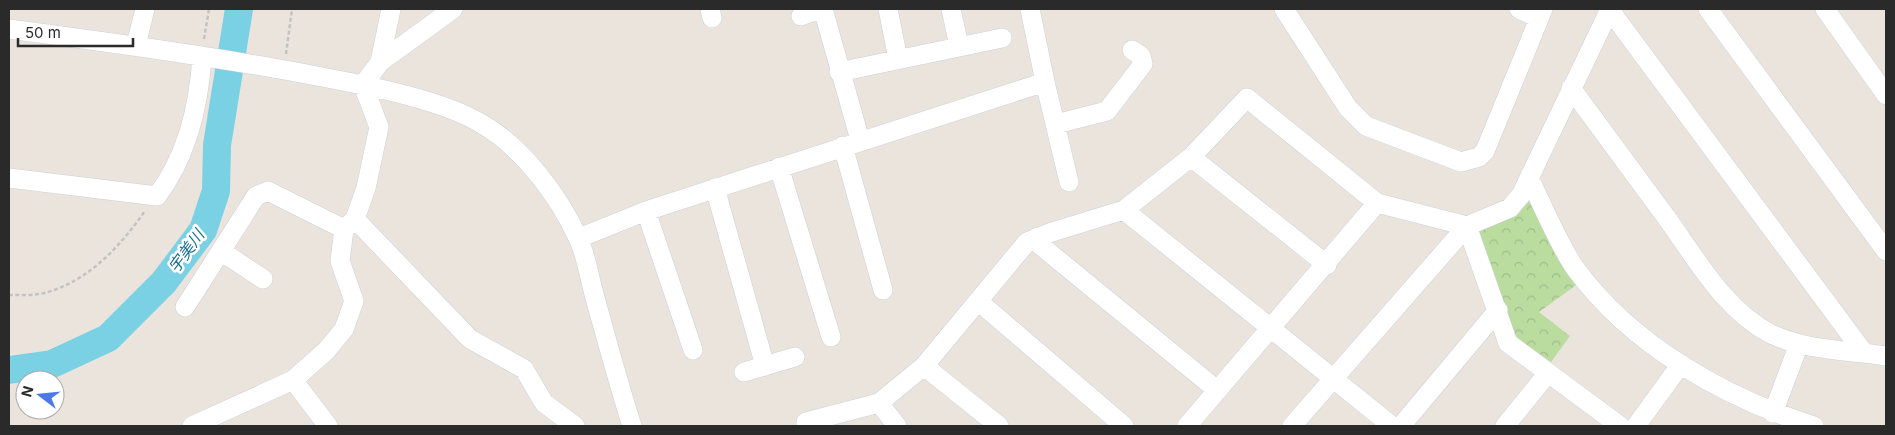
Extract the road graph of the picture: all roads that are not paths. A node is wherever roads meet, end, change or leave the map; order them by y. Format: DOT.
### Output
graph roads {
  1 [pos="145,9"];
  2 [pos="391,9"];
  3 [pos="454,9"];
  4 [pos="819,9"];
  5 [pos="823,9"];
  6 [pos="888,9"];
  7 [pos="951,9"];
  8 [pos="1030,9"];
  9 [pos="1284,9"];
  10 [pos="1519,9"];
  11 [pos="1609,9"];
  12 [pos="1708,9"];
  13 [pos="1825,9"];
  14 [pos="1541,13"];
  15 [pos="801,16"];
  16 [pos="9,29"];
  17 [pos="1002,38"];
  18 [pos="136,45"];
  19 [pos="959,46"];
  20 [pos="1132,50"];
  21 [pos="209,56"];
  22 [pos="898,60"];
  23 [pos="380,62"];
  24 [pos="839,72"];
  25 [pos="1045,82"];
  26 [pos="362,85"];
  27 [pos="1571,88"];
  28 [pos="1886,95"];
  29 [pos="1056,124"];
  30 [pos="851,143"];
  31 [pos="1191,157"];
  32 [pos="778,167"];
  33 [pos="9,178"];
  34 [pos="1530,180"];
  35 [pos="1069,182"];
  36 [pos="715,188"];
  37 [pos="1378,203"];
  38 [pos="1124,210"];
  39 [pos="646,211"];
  40 [pos="350,224"];
  41 [pos="1467,226"];
  42 [pos="1038,237"];
  43 [pos="579,238"];
  44 [pos="1886,250"];
  45 [pos="221,251"];
  46 [pos="1327,265"];
  47 [pos="263,279"];
  48 [pos="883,290"];
  49 [pos="978,301"];
  50 [pos="185,307"];
  51 [pos="1498,310"];
  52 [pos="1271,328"];
  53 [pos="831,337"];
  54 [pos="1799,344"];
  55 [pos="693,350"];
  56 [pos="1864,352"];
  57 [pos="1886,356"];
  58 [pos="795,357"];
  59 [pos="1681,364"];
  60 [pos="765,366"];
  61 [pos="924,366"];
  62 [pos="744,372"];
  63 [pos="1548,373"];
  64 [pos="1334,379"];
  65 [pos="293,380"];
  66 [pos="1217,390"];
  67 [pos="879,403"];
  68 [pos="1773,413"];
  69 [pos="192,426"];
  70 [pos="328,426"];
  71 [pos="575,426"];
  72 [pos="632,426"];
  73 [pos="806,426"];
  74 [pos="896,426"];
  75 [pos="999,426"];
  76 [pos="1124,426"];
  77 [pos="1187,426"];
  78 [pos="1292,426"];
  79 [pos="1392,426"];
  80 [pos="1401,426"];
  81 [pos="1505,426"];
  82 [pos="1620,426"];
  83 [pos="1636,426"];
  84 [pos="1814,426"];
  1 -- 18 [label="street"];
  2 -- 23 [label="street"];
  3 -- 23 [label="street"];
  4 -- 15 [label="street"];
  5 -- 24 [label="street"];
  6 -- 22 [label="street"];
  7 -- 19 [label="street"];
  8 -- 25 [label="street"];
  9 -- 14 [label="street"];
  10 -- 14 [label="street"];
  11 -- 27 [label="street"];
  11 -- 56 [label="street"];
  12 -- 44 [label="street"];
  13 -- 28 [label="street"];
  16 -- 18 [label="street"];
  17 -- 19 [label="street"];
  18 -- 21 [label="street"];
  19 -- 22 [label="street"];
  20 -- 29 [label="street"];
  21 -- 26 [label="street"];
  21 -- 33 [label="street"];
  22 -- 24 [label="street"];
  23 -- 26 [label="street"];
  24 -- 30 [label="street"];
  25 -- 29 [label="street"];
  25 -- 30 [label="street"];
  26 -- 40 [label="street"];
  26 -- 43 [label="street"];
  27 -- 34 [label="street"];
  27 -- 54 [label="street"];
  29 -- 35 [label="street"];
  30 -- 32 [label="street"];
  30 -- 48 [label="street"];
  31 -- 37 [label="street"];
  31 -- 38 [label="street"];
  31 -- 46 [label="street"];
  32 -- 36 [label="street"];
  32 -- 53 [label="street"];
  34 -- 41 [label="street"];
  34 -- 59 [label="street"];
  36 -- 39 [label="street"];
  36 -- 60 [label="street"];
  37 -- 41 [label="street"];
  37 -- 46 [label="street"];
  38 -- 42 [label="street"];
  38 -- 52 [label="street"];
  39 -- 43 [label="street"];
  39 -- 55 [label="street"];
  40 -- 45 [label="street"];
  40 -- 65 [label="street"];
  40 -- 71 [label="street"];
  41 -- 51 [label="street"];
  41 -- 64 [label="street"];
  42 -- 49 [label="street"];
  42 -- 66 [label="street"];
  43 -- 72 [label="street"];
  45 -- 47 [label="street"];
  45 -- 50 [label="street"];
  46 -- 52 [label="street"];
  49 -- 61 [label="street"];
  49 -- 76 [label="street"];
  51 -- 63 [label="street"];
  51 -- 80 [label="street"];
  52 -- 64 [label="street"];
  52 -- 66 [label="street"];
  54 -- 56 [label="street"];
  54 -- 68 [label="street"];
  56 -- 57 [label="street"];
  58 -- 60 [label="street"];
  59 -- 68 [label="street"];
  59 -- 83 [label="street"];
  60 -- 62 [label="street"];
  61 -- 67 [label="street"];
  61 -- 75 [label="street"];
  63 -- 81 [label="street"];
  63 -- 82 [label="street"];
  64 -- 78 [label="street"];
  64 -- 79 [label="street"];
  65 -- 69 [label="street"];
  65 -- 70 [label="street"];
  66 -- 77 [label="street"];
  67 -- 73 [label="street"];
  67 -- 74 [label="street"];
  68 -- 84 [label="street"];
}
